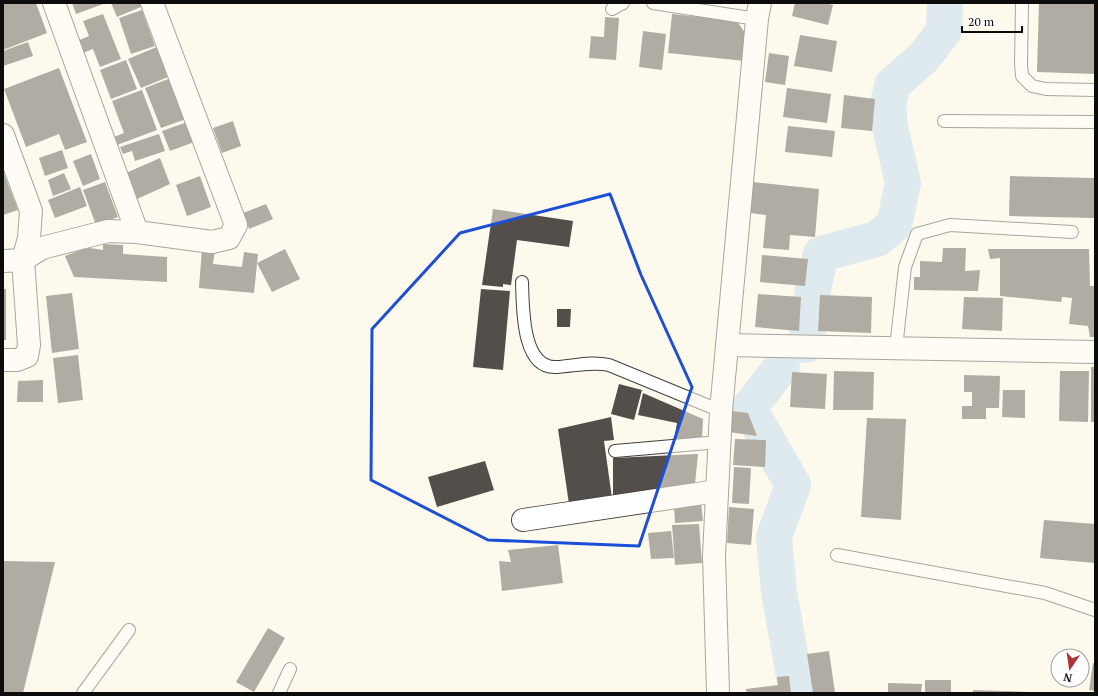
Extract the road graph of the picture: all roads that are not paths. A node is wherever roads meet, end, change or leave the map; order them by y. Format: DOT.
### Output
graph roads {
  1 [pos="54,3"];
  2 [pos="152,3"];
  3 [pos="623,3"];
  4 [pos="653,3"];
  5 [pos="1022,3"];
  6 [pos="612,9"];
  7 [pos="759,11"];
  8 [pos="1095,90"];
  9 [pos="944,121"];
  10 [pos="1095,122"];
  11 [pos="3,135"];
  12 [pos="137,232"];
  13 [pos="1072,232"];
  14 [pos="13,260"];
  15 [pos="522,282"];
  16 [pos="728,345"];
  17 [pos="896,348"];
  18 [pos="1095,352"];
  19 [pos="3,360"];
  20 [pos="721,411"];
  21 [pos="719,442"];
  22 [pos="615,451"];
  23 [pos="717,491"];
  24 [pos="523,520"];
  25 [pos="837,555"];
  26 [pos="1095,610"];
  27 [pos="129,630"];
  28 [pos="290,669"];
  29 [pos="83,693"];
  30 [pos="279,693"];
  31 [pos="718,693"];
  1 -- 12 [label="street"];
  2 -- 12 [label="street"];
  3 -- 6 [label="lane"];
  4 -- 7 [label="lane"];
  5 -- 8 [label="lane"];
  7 -- 16 [label="street"];
  9 -- 10 [label="lane"];
  11 -- 14 [label="street"];
  12 -- 14 [label="street"];
  13 -- 17 [label="lane"];
  14 -- 19 [label="street"];
  15 -- 20 [label="lane"];
  16 -- 17 [label="street"];
  16 -- 20 [label="street"];
  17 -- 18 [label="street"];
  20 -- 21 [label="street"];
  21 -- 22 [label="lane"];
  21 -- 23 [label="street"];
  23 -- 24 [label="street"];
  23 -- 31 [label="street"];
  25 -- 26 [label="lane"];
  27 -- 29 [label="lane"];
  28 -- 30 [label="lane"];
}
